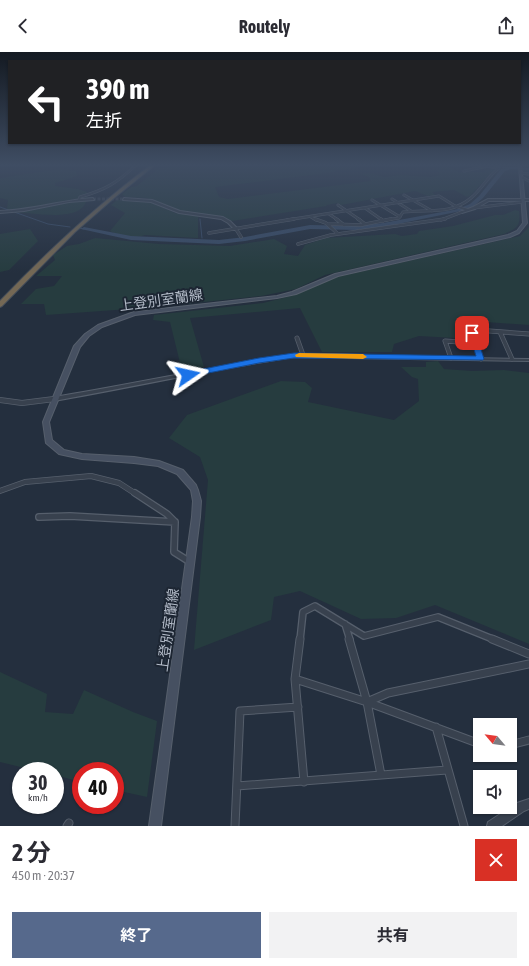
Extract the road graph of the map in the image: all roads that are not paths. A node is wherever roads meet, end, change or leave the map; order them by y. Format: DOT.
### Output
graph roads {
  1 [pos="74,201"];
  2 [pos="104,201"];
  3 [pos="109,201"];
  4 [pos="152,201"];
  5 [pos="374,201"];
  6 [pos="394,201"];
  7 [pos="407,201"];
  8 [pos="415,201"];
  9 [pos="448,201"];
  10 [pos="466,201"];
  11 [pos="484,201"];
  12 [pos="518,201"];
  13 [pos="525,201"];
  14 [pos="398,203"];
  15 [pos="480,204"];
  16 [pos="338,205"];
  17 [pos="381,206"];
  18 [pos="456,206"];
  19 [pos="365,208"];
  20 [pos="474,208"];
  21 [pos="488,208"];
  22 [pos="465,210"];
  23 [pos="326,211"];
  24 [pos="347,211"];
  25 [pos="411,211"];
  26 [pos="0,212"];
  27 [pos="433,212"];
  28 [pos="330,214"];
  29 [pos="311,217"];
  30 [pos="400,217"];
  31 [pos="384,222"];
  32 [pos="328,224"];
  33 [pos="365,224"];
  34 [pos="344,225"];
  35 [pos="391,226"];
  36 [pos="236,229"];
  37 [pos="209,233"];
  38 [pos="338,234"];
  39 [pos="241,237"];
  40 [pos="298,244"];
  41 [pos="0,296"];
  42 [pos="0,305"];
  43 [pos="500,332"];
  44 [pos="529,334"];
  45 [pos="297,338"];
  46 [pos="475,343"];
  47 [pos="303,355"];
  48 [pos="450,358"];
  49 [pos="481,359"];
  50 [pos="512,359"];
  51 [pos="529,360"];
  52 [pos="54,399"];
  53 [pos="0,400"];
  54 [pos="0,491"];
  55 [pos="38,517"];
  56 [pos="175,522"];
  57 [pos="190,562"];
  58 [pos="345,624"];
  59 [pos="529,654"];
  60 [pos="529,664"];
  61 [pos="295,679"];
  62 [pos="367,702"];
  63 [pos="298,707"];
  64 [pos="436,727"];
  65 [pos="529,740"];
  66 [pos="473,741"];
  67 [pos="517,743"];
  68 [pos="447,770"];
  69 [pos="381,775"];
  70 [pos="304,782"];
  71 [pos="237,786"];
  72 [pos="529,804"];
  73 [pos="499,824"];
  74 [pos="155,826"];
  75 [pos="235,826"];
  76 [pos="464,826"];
  1 -- 26 [label="street"];
  2 -- 41 [label="highway"];
  3 -- 42 [label="highway"];
  4 -- 36 [label="street"];
  5 -- 17 [label="street"];
  6 -- 14 [label="street"];
  7 -- 14 [label="street"];
  8 -- 27 [label="street"];
  9 -- 18 [label="street"];
  10 -- 18 [label="street"];
  11 -- 15 [label="street"];
  12 -- 21 [label="street"];
  13 -- 52 [label="main road, 上登別室蘭線"];
  14 -- 17 [label="street"];
  14 -- 25 [label="street"];
  15 -- 20 [label="street"];
  15 -- 21 [label="street"];
  16 -- 24 [label="street"];
  17 -- 19 [label="street"];
  17 -- 30 [label="street"];
  18 -- 22 [label="street"];
  18 -- 27 [label="street"];
  19 -- 24 [label="street"];
  19 -- 31 [label="street"];
  20 -- 21 [label="street"];
  20 -- 22 [label="street"];
  22 -- 35 [label="street"];
  23 -- 28 [label="street"];
  24 -- 28 [label="street"];
  24 -- 33 [label="street"];
  25 -- 27 [label="street"];
  25 -- 30 [label="street"];
  28 -- 29 [label="street"];
  28 -- 34 [label="street"];
  29 -- 32 [label="street"];
  29 -- 36 [label="street"];
  30 -- 31 [label="street"];
  31 -- 33 [label="street"];
  31 -- 35 [label="street"];
  32 -- 34 [label="street"];
  32 -- 38 [label="street"];
  33 -- 34 [label="street"];
  35 -- 38 [label="street"];
  36 -- 37 [label="street"];
  36 -- 39 [label="street"];
  38 -- 40 [label="street"];
  43 -- 44 [label="street"];
  43 -- 46 [label="street"];
  43 -- 50 [label="street"];
  45 -- 47 [label="street"];
  46 -- 48 [label="street"];
  46 -- 49 [label="street"];
  47 -- 48 [label="street"];
  47 -- 52 [label="street"];
  48 -- 49 [label="street"];
  49 -- 50 [label="street"];
  50 -- 51 [label="street"];
  52 -- 53 [label="street"];
  52 -- 57 [label="main road, 上登別室蘭線"];
  54 -- 56 [label="street"];
  55 -- 56 [label="street"];
  56 -- 57 [label="street"];
  57 -- 74 [label="main road, 上登別室蘭線"];
  58 -- 59 [label="street"];
  58 -- 61 [label="street"];
  58 -- 62 [label="street"];
  60 -- 62 [label="street"];
  61 -- 62 [label="street"];
  61 -- 63 [label="street"];
  62 -- 64 [label="street"];
  62 -- 69 [label="street"];
  63 -- 70 [label="street"];
  63 -- 71 [label="street"];
  64 -- 66 [label="street"];
  64 -- 68 [label="street"];
  65 -- 67 [label="street"];
  68 -- 69 [label="street"];
  68 -- 76 [label="street"];
  69 -- 70 [label="street"];
  70 -- 71 [label="street"];
  71 -- 75 [label="street"];
  72 -- 73 [label="street"];
}
